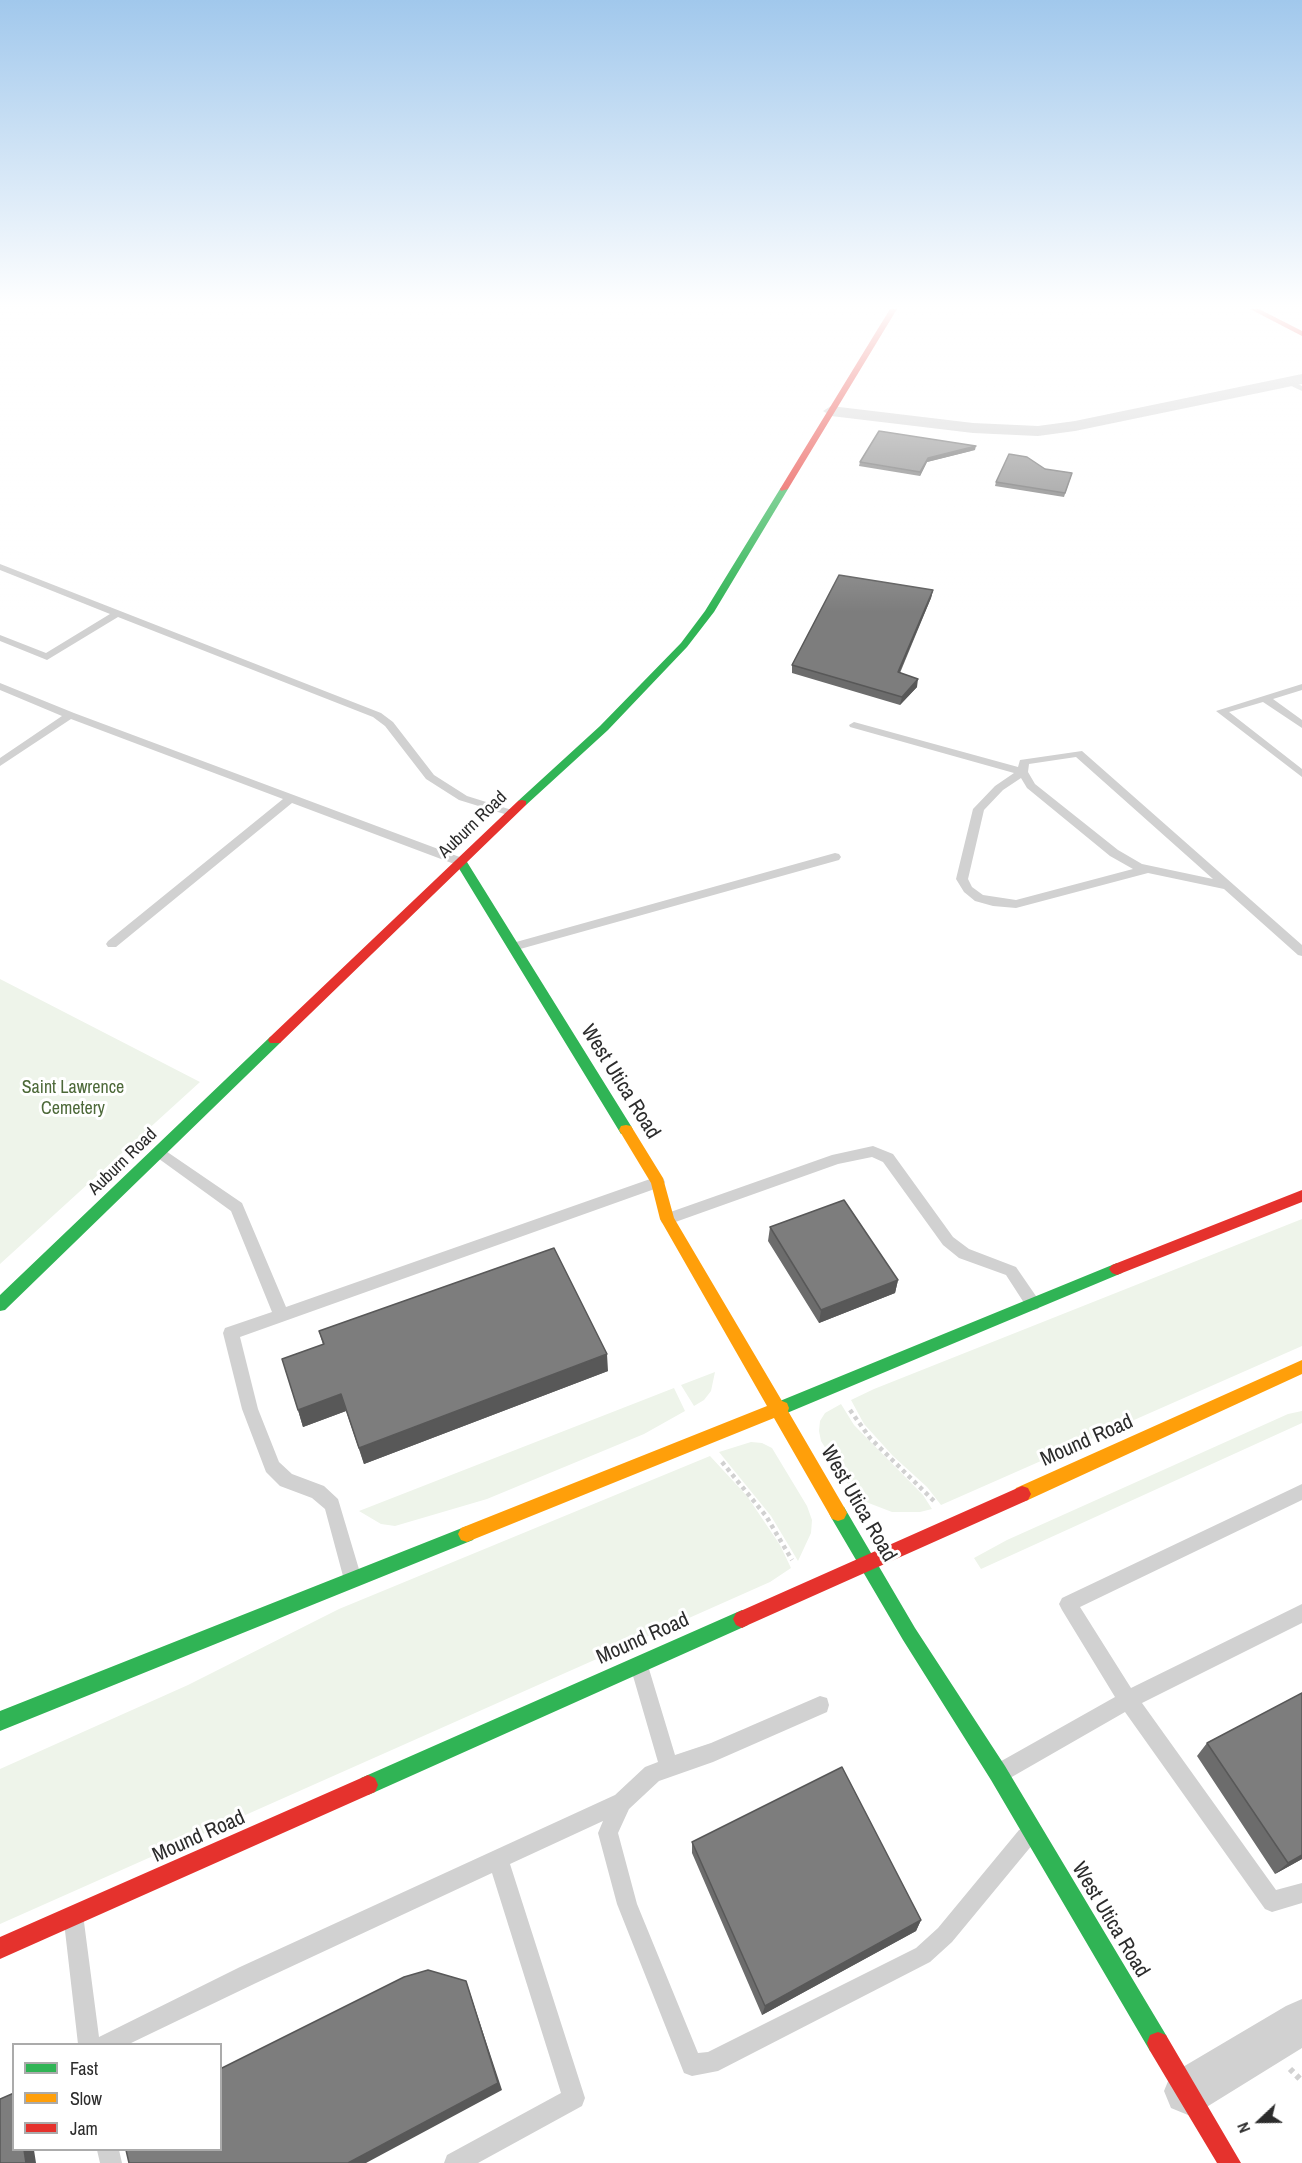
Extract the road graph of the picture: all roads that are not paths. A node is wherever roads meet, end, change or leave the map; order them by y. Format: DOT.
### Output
graph roads {
  1 [pos="1158,410"];
  2 [pos="831,411"];
  3 [pos="0,567"];
  4 [pos="118,613"];
  5 [pos="0,638"];
  6 [pos="0,686"];
  7 [pos="1302,687"];
  8 [pos="1265,698"];
  9 [pos="70,715"];
  10 [pos="854,725"];
  11 [pos="1302,725"];
  12 [pos="0,763"];
  13 [pos="1023,772"];
  14 [pos="1302,774"];
  15 [pos="290,799"];
  16 [pos="511,813"];
  17 [pos="835,857"];
  18 [pos="461,862"];
  19 [pos="1149,869"];
  20 [pos="1226,886"];
  21 [pos="112,944"];
  22 [pos="513,947"];
  23 [pos="1302,952"];
  24 [pos="160,1152"];
  25 [pos="658,1182"];
  26 [pos="1302,1196"];
  27 [pos="667,1219"];
  28 [pos="1033,1304"];
  29 [pos="0,1305"];
  30 [pos="281,1315"];
  31 [pos="1302,1366"];
  32 [pos="778,1409"];
  33 [pos="1302,1492"];
  34 [pos="867,1562"];
  35 [pos="352,1578"];
  36 [pos="1302,1613"];
  37 [pos="638,1664"];
  38 [pos="1128,1700"];
  39 [pos="820,1705"];
  40 [pos="0,1721"];
  41 [pos="669,1767"];
  42 [pos="998,1773"];
  43 [pos="622,1802"];
  44 [pos="1032,1829"];
  45 [pos="498,1859"];
  46 [pos="1302,1893"];
  47 [pos="73,1915"];
  48 [pos="0,1948"];
  49 [pos="1299,2030"];
  50 [pos="89,2043"];
  51 [pos="109,2043"];
  52 [pos="1188,2091"];
  53 [pos="455,2163"];
  54 [pos="1230,2163"];
  1 -- 2 [label="street"];
  2 -- 16 [label="street, Auburn Road"];
  3 -- 4 [label="lane"];
  4 -- 5 [label="lane"];
  4 -- 16 [label="lane"];
  6 -- 9 [label="lane"];
  7 -- 8 [label="lane"];
  8 -- 11 [label="lane"];
  8 -- 14 [label="lane"];
  9 -- 12 [label="lane"];
  9 -- 15 [label="lane"];
  10 -- 13 [label="lane"];
  13 -- 19 [label="lane"];
  13 -- 19 [label="lane"];
  13 -- 20 [label="lane"];
  15 -- 18 [label="lane"];
  15 -- 21 [label="lane"];
  16 -- 18 [label="street, Auburn Road"];
  17 -- 22 [label="lane"];
  18 -- 22 [label="street, West Utica Road"];
  18 -- 24 [label="street, Auburn Road"];
  19 -- 20 [label="lane"];
  20 -- 23 [label="lane"];
  22 -- 25 [label="street, West Utica Road"];
  24 -- 29 [label="street, Auburn Road"];
  24 -- 30 [label="lane"];
  25 -- 27 [label="street, West Utica Road"];
  25 -- 30 [label="lane"];
  26 -- 28 [label="street"];
  27 -- 28 [label="lane"];
  27 -- 32 [label="street, West Utica Road"];
  28 -- 32 [label="street"];
  30 -- 35 [label="lane"];
  31 -- 34 [label="street, Mound Road"];
  32 -- 34 [label="street, West Utica Road"];
  32 -- 35 [label="street"];
  33 -- 38 [label="lane"];
  34 -- 37 [label="street, Mound Road"];
  34 -- 42 [label="street, West Utica Road"];
  35 -- 40 [label="street"];
  36 -- 38 [label="lane"];
  37 -- 41 [label="lane"];
  37 -- 47 [label="street, Mound Road"];
  38 -- 42 [label="lane"];
  38 -- 46 [label="lane"];
  39 -- 41 [label="lane"];
  41 -- 43 [label="lane"];
  42 -- 44 [label="street, West Utica Road"];
  43 -- 44 [label="lane"];
  43 -- 45 [label="lane"];
  44 -- 52 [label="street, West Utica Road"];
  45 -- 51 [label="lane"];
  45 -- 53 [label="lane"];
  47 -- 48 [label="street, Mound Road"];
  47 -- 50 [label="lane"];
  49 -- 52 [label="street"];
  52 -- 54 [label="street, West Utica Road"];
}
